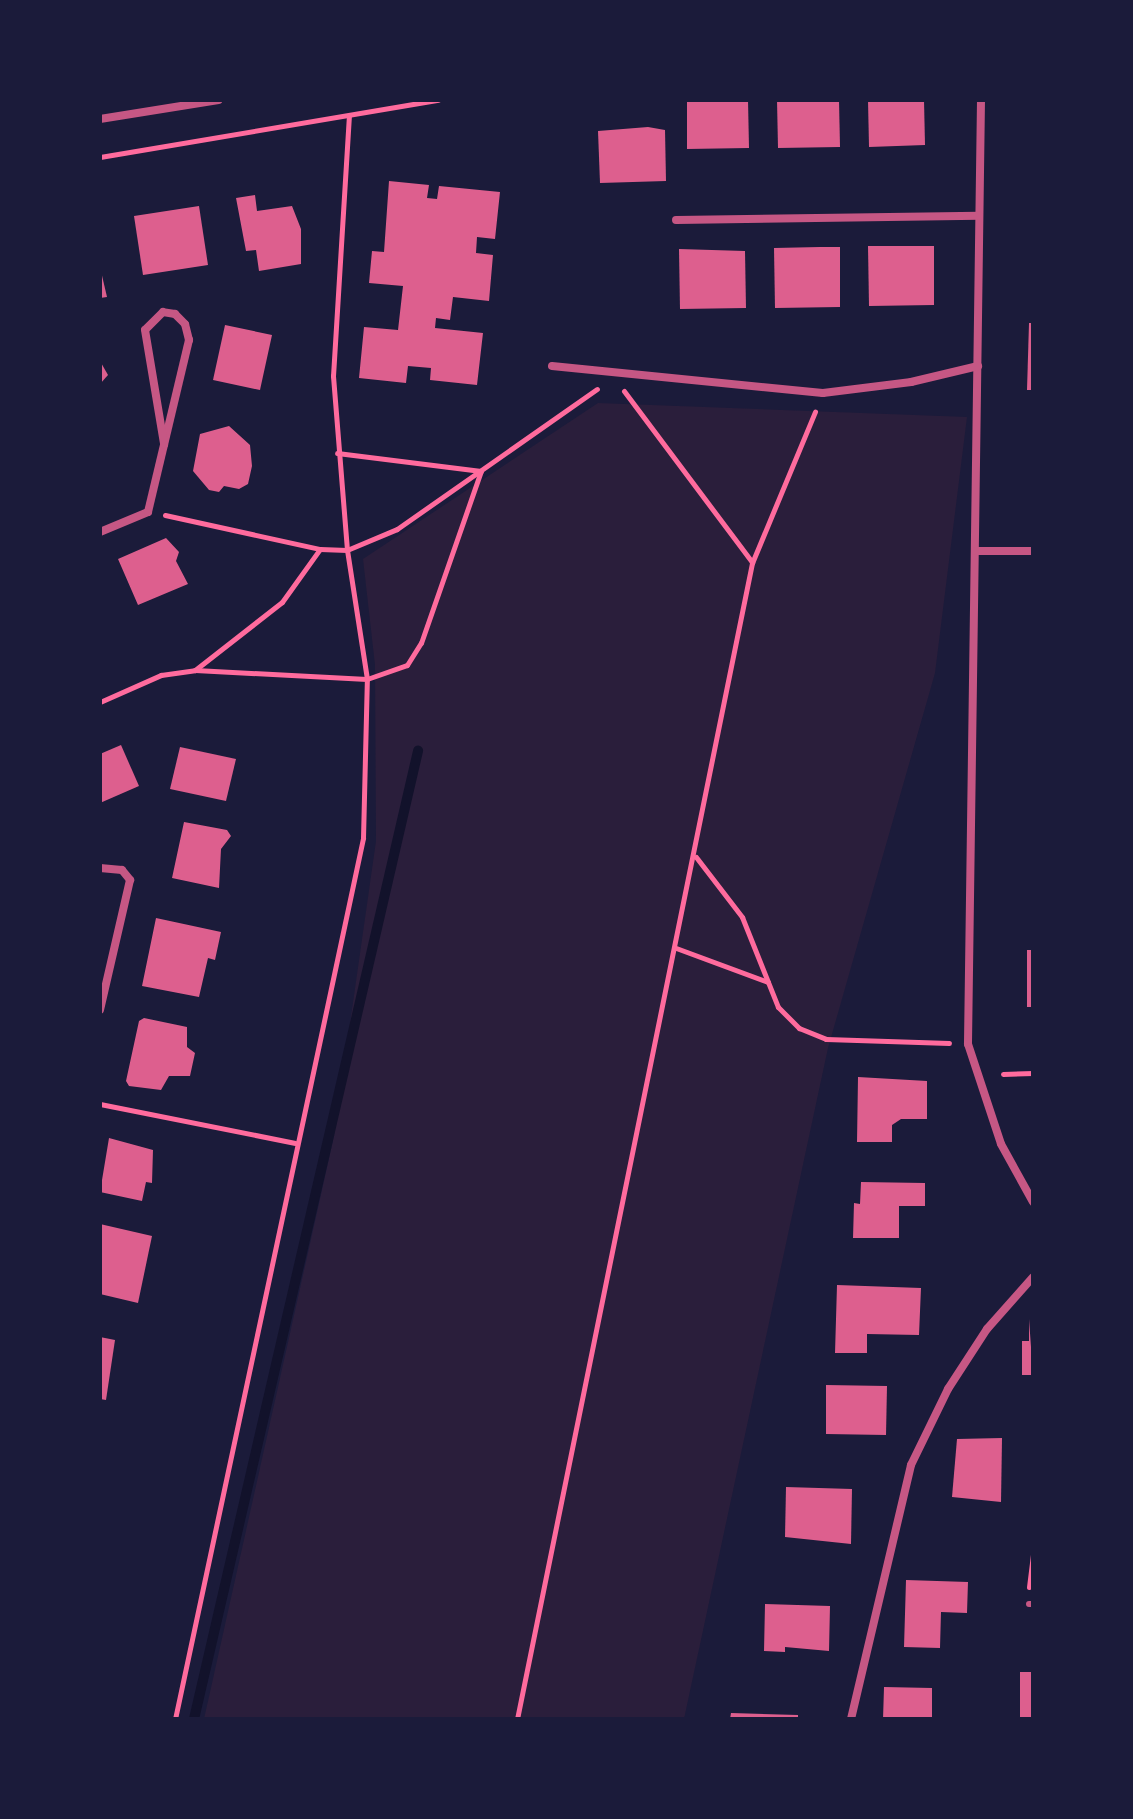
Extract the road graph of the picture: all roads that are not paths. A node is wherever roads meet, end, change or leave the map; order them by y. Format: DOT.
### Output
graph roads {
  1 [pos="218,100"];
  2 [pos="981,100"];
  3 [pos="100,119"];
  4 [pos="979,216"];
  5 [pos="676,220"];
  6 [pos="552,366"];
  7 [pos="978,366"];
  8 [pos="164,444"];
  9 [pos="100,532"];
  10 [pos="975,551"];
  11 [pos="1033,551"];
  12 [pos="100,868"];
  13 [pos="100,966"];
  14 [pos="109,974"];
  15 [pos="100,1010"];
  16 [pos="1033,1202"];
  17 [pos="1033,1277"];
  18 [pos="851,1719"];
  1 -- 3 [label="street"];
  2 -- 4 [label="street"];
  4 -- 5 [label="street"];
  4 -- 7 [label="street"];
  6 -- 7 [label="street"];
  7 -- 10 [label="street"];
  8 -- 8 [label="street"];
  8 -- 9 [label="street"];
  10 -- 11 [label="street"];
  10 -- 16 [label="street"];
  12 -- 14 [label="street"];
  13 -- 14 [label="street"];
  14 -- 15 [label="street"];
  17 -- 18 [label="street"];
}
